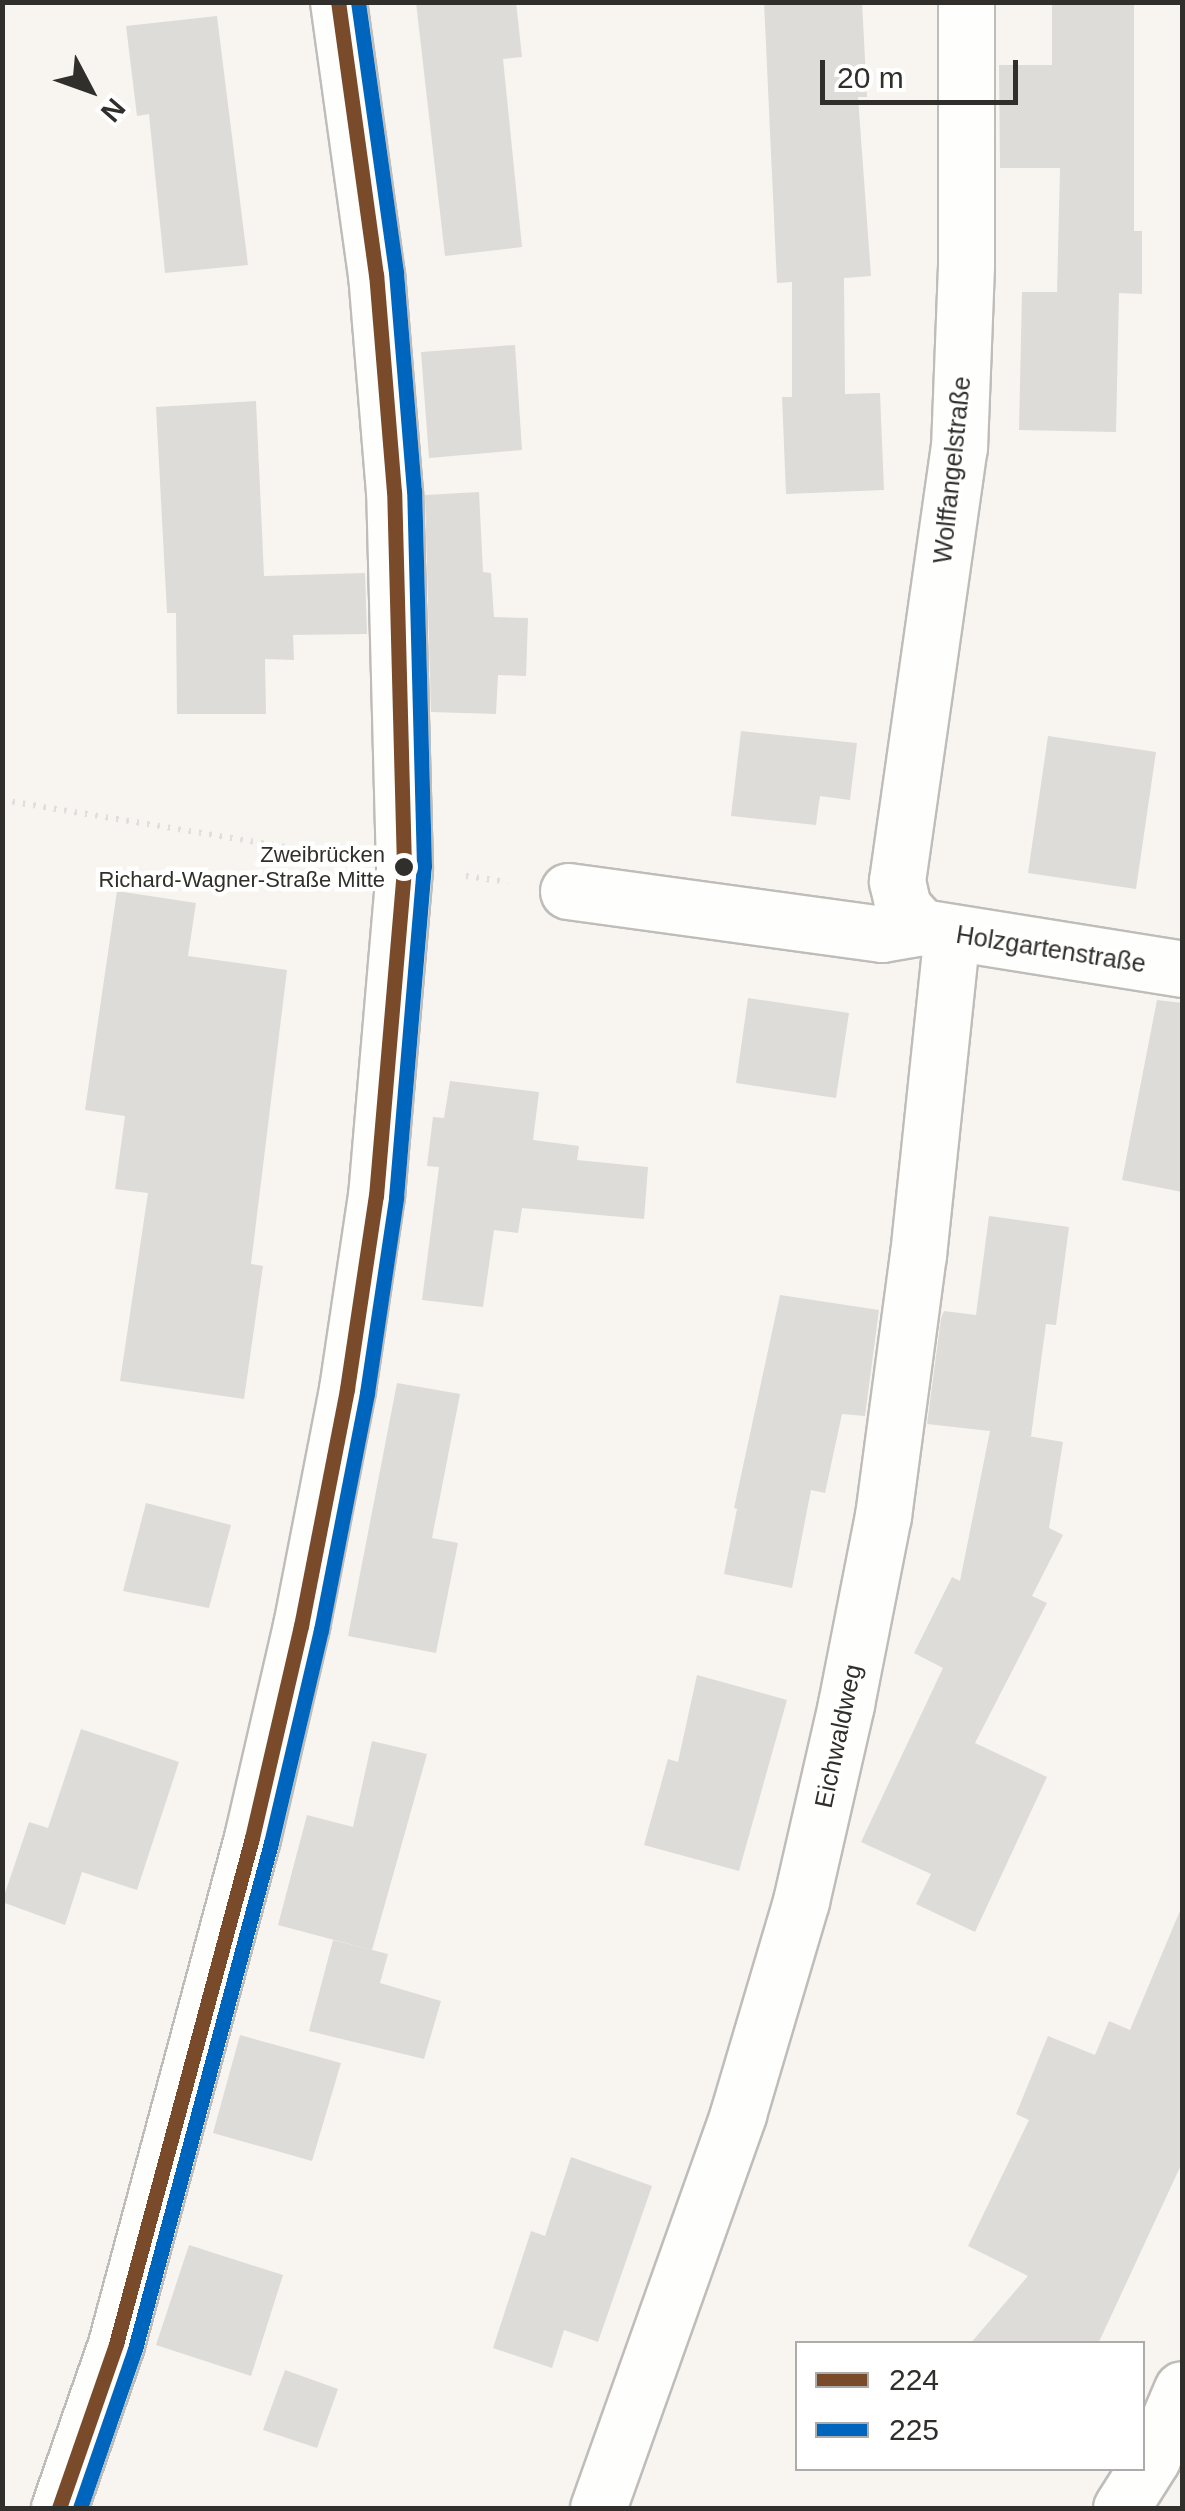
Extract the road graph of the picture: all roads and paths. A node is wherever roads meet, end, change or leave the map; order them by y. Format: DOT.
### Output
graph roads {
  1 [pos="338,2"];
  2 [pos="966,2"];
  3 [pos="2,800"];
  4 [pos="404,867"];
  5 [pos="568,892"];
  6 [pos="936,931"];
  7 [pos="1182,969"];
  8 [pos="1182,2389"];
  9 [pos="1145,2470"];
  10 [pos="1145,2471"];
  11 [pos="59,2508"];
  12 [pos="598,2508"];
  13 [pos="1122,2508"];
  1 -- 4 [label="street"];
  2 -- 6 [label="street, Wolffangelstraße"];
  3 -- 4 [label="path"];
  4 -- 5 [label="path"];
  4 -- 11 [label="street"];
  5 -- 6 [label="street, Holzgartenstraße"];
  6 -- 7 [label="street, Holzgartenstraße"];
  6 -- 12 [label="street, Eichwaldweg"];
  8 -- 9 [label="street"];
  10 -- 13 [label="street"];
}
